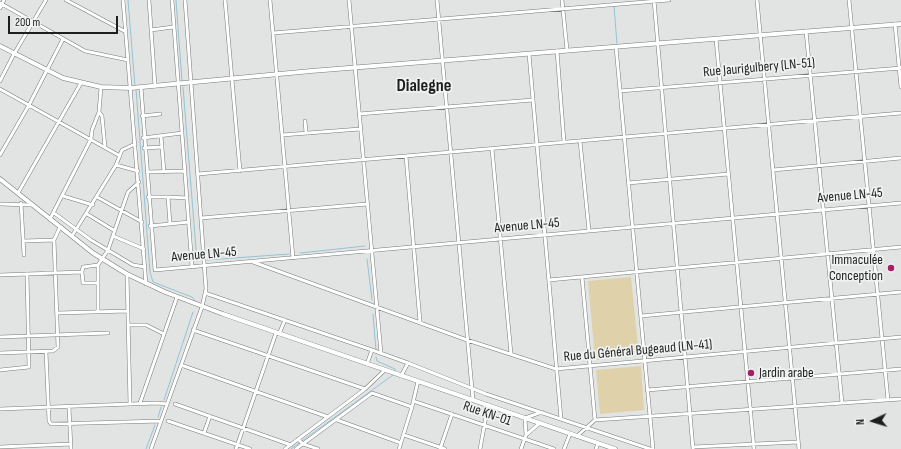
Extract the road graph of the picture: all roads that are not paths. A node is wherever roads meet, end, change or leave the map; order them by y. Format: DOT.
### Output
graph roads {
  1 [pos="4,0"];
  2 [pos="46,0"];
  3 [pos="66,0"];
  4 [pos="123,0"];
  5 [pos="149,0"];
  6 [pos="172,0"];
  7 [pos="184,0"];
  8 [pos="225,0"];
  9 [pos="270,0"];
  10 [pos="349,0"];
  11 [pos="438,0"];
  12 [pos="562,0"];
  13 [pos="608,0"];
  14 [pos="668,0"];
  15 [pos="757,0"];
  16 [pos="849,0"];
  17 [pos="654,1"];
  18 [pos="1,5"];
  19 [pos="608,5"];
  20 [pos="563,9"];
  21 [pos="439,19"];
  22 [pos="34,23"];
  23 [pos="895,24"];
  24 [pos="901,24"];
  25 [pos="173,27"];
  26 [pos="352,27"];
  27 [pos="851,28"];
  28 [pos="151,30"];
  29 [pos="806,31"];
  30 [pos="126,32"];
  31 [pos="273,33"];
  32 [pos="761,35"];
  33 [pos="63,39"];
  34 [pos="716,39"];
  35 [pos="657,44"];
  36 [pos="0,46"];
  37 [pos="616,46"];
  38 [pos="567,50"];
  39 [pos="556,51"];
  40 [pos="14,54"];
  41 [pos="529,54"];
  42 [pos="128,60"];
  43 [pos="443,61"];
  44 [pos="355,68"];
  45 [pos="900,68"];
  46 [pos="47,71"];
  47 [pos="856,71"];
  48 [pos="276,75"];
  49 [pos="810,75"];
  50 [pos="233,79"];
  51 [pos="765,79"];
  52 [pos="0,82"];
  53 [pos="81,83"];
  54 [pos="191,83"];
  55 [pos="720,83"];
  56 [pos="178,84"];
  57 [pos="156,86"];
  58 [pos="101,87"];
  59 [pos="139,87"];
  60 [pos="901,87"];
  61 [pos="132,88"];
  62 [pos="661,88"];
  63 [pos="0,90"];
  64 [pos="620,91"];
  65 [pos="533,100"];
  66 [pos="29,105"];
  67 [pos="447,107"];
  68 [pos="99,112"];
  69 [pos="901,113"];
  70 [pos="160,114"];
  71 [pos="359,114"];
  72 [pos="142,116"];
  73 [pos="860,116"];
  74 [pos="814,120"];
  75 [pos="305,121"];
  76 [pos="59,122"];
  77 [pos="769,124"];
  78 [pos="724,128"];
  79 [pos="360,129"];
  80 [pos="665,132"];
  81 [pos="182,133"];
  82 [pos="306,133"];
  83 [pos="282,135"];
  84 [pos="161,136"];
  85 [pos="624,136"];
  86 [pos="143,138"];
  87 [pos="92,139"];
  88 [pos="580,141"];
  89 [pos="564,142"];
  90 [pos="135,144"];
  91 [pos="537,145"];
  92 [pos="105,147"];
  93 [pos="162,147"];
  94 [pos="144,148"];
  95 [pos="492,149"];
  96 [pos="451,152"];
  97 [pos="0,155"];
  98 [pos="120,156"];
  99 [pos="406,156"];
  100 [pos="901,158"];
  101 [pos="363,160"];
  102 [pos="864,162"];
  103 [pos="116,165"];
  104 [pos="819,166"];
  105 [pos="285,167"];
  106 [pos="773,170"];
  107 [pos="138,171"];
  108 [pos="185,171"];
  109 [pos="240,171"];
  110 [pos="147,172"];
  111 [pos="164,172"];
  112 [pos="198,174"];
  113 [pos="728,174"];
  114 [pos="0,179"];
  115 [pos="670,180"];
  116 [pos="139,182"];
  117 [pos="628,183"];
  118 [pos="18,193"];
  119 [pos="63,196"];
  120 [pos="97,197"];
  121 [pos="148,197"];
  122 [pos="168,197"];
  123 [pos="187,198"];
  124 [pos="21,203"];
  125 [pos="901,203"];
  126 [pos="0,204"];
  127 [pos="367,204"];
  128 [pos="33,205"];
  129 [pos="93,205"];
  130 [pos="869,206"];
  131 [pos="121,210"];
  132 [pos="289,210"];
  133 [pos="823,210"];
  134 [pos="54,213"];
  135 [pos="87,214"];
  136 [pos="777,214"];
  137 [pos="201,218"];
  138 [pos="732,218"];
  139 [pos="50,219"];
  140 [pos="142,222"];
  141 [pos="189,222"];
  142 [pos="673,223"];
  143 [pos="170,224"];
  144 [pos="150,226"];
  145 [pos="60,227"];
  146 [pos="632,227"];
  147 [pos="77,230"];
  148 [pos="115,231"];
  149 [pos="589,231"];
  150 [pos="545,235"];
  151 [pos="72,236"];
  152 [pos="113,236"];
  153 [pos="501,239"];
  154 [pos="54,240"];
  155 [pos="24,241"];
  156 [pos="458,243"];
  157 [pos="414,247"];
  158 [pos="901,248"];
  159 [pos="144,249"];
  160 [pos="108,250"];
  161 [pos="371,250"];
  162 [pos="873,250"];
  163 [pos="828,254"];
  164 [pos="24,255"];
  165 [pos="293,258"];
  166 [pos="781,258"];
  167 [pos="102,259"];
  168 [pos="251,261"];
  169 [pos="737,263"];
  170 [pos="98,265"];
  171 [pos="205,266"];
  172 [pos="145,267"];
  173 [pos="192,267"];
  174 [pos="677,268"];
  175 [pos="82,272"];
  176 [pos="636,272"];
  177 [pos="56,273"];
  178 [pos="27,274"];
  179 [pos="127,274"];
  180 [pos="0,275"];
  181 [pos="582,277"];
  182 [pos="549,280"];
  183 [pos="98,283"];
  184 [pos="146,284"];
  185 [pos="901,292"];
  186 [pos="206,293"];
  187 [pos="878,294"];
  188 [pos="177,297"];
  189 [pos="832,298"];
  190 [pos="786,303"];
  191 [pos="202,307"];
  192 [pos="376,307"];
  193 [pos="741,307"];
  194 [pos="127,311"];
  195 [pos="98,312"];
  196 [pos="681,312"];
  197 [pos="58,313"];
  198 [pos="640,316"];
  199 [pos="285,320"];
  200 [pos="420,322"];
  201 [pos="128,324"];
  202 [pos="193,330"];
  203 [pos="108,333"];
  204 [pos="278,333"];
  205 [pos="58,334"];
  206 [pos="164,334"];
  207 [pos="29,336"];
  208 [pos="0,337"];
  209 [pos="901,337"];
  210 [pos="882,339"];
  211 [pos="467,340"];
  212 [pos="836,343"];
  213 [pos="790,348"];
  214 [pos="372,350"];
  215 [pos="29,352"];
  216 [pos="46,352"];
  217 [pos="745,352"];
  218 [pos="0,353"];
  219 [pos="381,353"];
  220 [pos="511,354"];
  221 [pos="268,356"];
  222 [pos="685,357"];
  223 [pos="645,361"];
  224 [pos="408,363"];
  225 [pos="367,364"];
  226 [pos="181,365"];
  227 [pos="590,366"];
  228 [pos="556,369"];
  229 [pos="901,369"];
  230 [pos="0,370"];
  231 [pos="386,370"];
  232 [pos="885,371"];
  233 [pos="839,374"];
  234 [pos="401,376"];
  235 [pos="792,378"];
  236 [pos="418,381"];
  237 [pos="748,382"];
  238 [pos="471,387"];
  239 [pos="688,387"];
  240 [pos="365,389"];
  241 [pos="647,390"];
  242 [pos="256,391"];
  243 [pos="901,399"];
  244 [pos="473,400"];
  245 [pos="888,400"];
  246 [pos="413,401"];
  247 [pos="140,403"];
  248 [pos="842,403"];
  249 [pos="130,404"];
  250 [pos="167,404"];
  251 [pos="175,404"];
  252 [pos="488,405"];
  253 [pos="69,406"];
  254 [pos="795,406"];
  255 [pos="48,407"];
  256 [pos="412,407"];
  257 [pos="750,408"];
  258 [pos="0,409"];
  259 [pos="543,412"];
  260 [pos="690,413"];
  261 [pos="452,414"];
  262 [pos="210,416"];
  263 [pos="650,416"];
  264 [pos="328,417"];
  265 [pos="525,418"];
  266 [pos="561,419"];
  267 [pos="336,420"];
  268 [pos="595,420"];
  269 [pos="161,421"];
  270 [pos="168,421"];
  271 [pos="540,423"];
  272 [pos="70,424"];
  273 [pos="485,426"];
  274 [pos="588,427"];
  275 [pos="243,428"];
  276 [pos="204,433"];
  277 [pos="570,434"];
  278 [pos="310,435"];
  279 [pos="404,435"];
  280 [pos="526,435"];
  281 [pos="577,436"];
  282 [pos="524,439"];
  283 [pos="300,442"];
  284 [pos="798,442"];
  285 [pos="401,443"];
  286 [pos="598,443"];
  287 [pos="71,444"];
  288 [pos="754,444"];
  289 [pos="238,445"];
  290 [pos="291,445"];
  291 [pos="0,447"];
  292 [pos="33,447"];
  293 [pos="10,448"];
  294 [pos="440,448"];
  295 [pos="693,448"];
  296 [pos="71,449"];
  297 [pos="151,449"];
  298 [pos="236,449"];
  299 [pos="250,449"];
  300 [pos="285,449"];
  301 [pos="296,449"];
  302 [pos="318,449"];
  303 [pos="399,449"];
  304 [pos="445,449"];
  305 [pos="480,449"];
  306 [pos="521,449"];
  307 [pos="554,449"];
  308 [pos="564,449"];
  309 [pos="596,449"];
  310 [pos="615,449"];
  311 [pos="652,449"];
  312 [pos="754,449"];
  313 [pos="799,449"];
  1 -- 18 [label="street"];
  2 -- 22 [label="street"];
  3 -- 30 [label="street"];
  4 -- 30 [label="street"];
  5 -- 28 [label="street"];
  6 -- 25 [label="street"];
  7 -- 54 [label="street"];
  8 -- 50 [label="street"];
  9 -- 31 [label="street"];
  10 -- 26 [label="street"];
  11 -- 21 [label="street"];
  12 -- 20 [label="street"];
  13 -- 19 [label="street"];
  14 -- 17 [label="street"];
  15 -- 32 [label="street"];
  16 -- 27 [label="street"];
  17 -- 19 [label="street"];
  17 -- 35 [label="street"];
  18 -- 22 [label="street"];
  19 -- 20 [label="street"];
  20 -- 21 [label="street"];
  20 -- 38 [label="street"];
  21 -- 26 [label="street"];
  21 -- 43 [label="street"];
  22 -- 33 [label="street"];
  22 -- 40 [label="street"];
  23 -- 24 [label="street"];
  23 -- 27 [label="street"];
  23 -- 45 [label="street"];
  25 -- 28 [label="street"];
  25 -- 56 [label="street"];
  26 -- 31 [label="street"];
  26 -- 44 [label="street"];
  27 -- 29 [label="street"];
  27 -- 47 [label="street"];
  28 -- 57 [label="street"];
  29 -- 32 [label="street"];
  29 -- 49 [label="street"];
  30 -- 42 [label="street"];
  31 -- 48 [label="street"];
  32 -- 34 [label="street"];
  32 -- 51 [label="street"];
  33 -- 42 [label="street"];
  33 -- 46 [label="street"];
  34 -- 35 [label="street"];
  34 -- 55 [label="street"];
  35 -- 37 [label="street"];
  35 -- 62 [label="street"];
  36 -- 40 [label="street"];
  37 -- 38 [label="street"];
  37 -- 64 [label="street"];
  38 -- 39 [label="street"];
  39 -- 41 [label="street"];
  39 -- 89 [label="street"];
  40 -- 46 [label="street"];
  40 -- 52 [label="street"];
  41 -- 43 [label="street"];
  41 -- 65 [label="street"];
  42 -- 61 [label="street"];
  43 -- 44 [label="street"];
  43 -- 67 [label="street"];
  44 -- 48 [label="street"];
  44 -- 71 [label="street"];
  45 -- 47 [label="street, Rue Jaurigulbery (LN-51)"];
  45 -- 60 [label="street"];
  46 -- 53 [label="street"];
  46 -- 66 [label="street"];
  47 -- 49 [label="street, Rue Jaurigulbery (LN-51)"];
  47 -- 73 [label="street"];
  48 -- 50 [label="street"];
  48 -- 83 [label="street"];
  49 -- 51 [label="street, Rue Jaurigulbery (LN-51)"];
  49 -- 74 [label="street"];
  50 -- 54 [label="street"];
  50 -- 109 [label="street"];
  51 -- 55 [label="street, Rue Jaurigulbery (LN-51)"];
  51 -- 77 [label="street"];
  53 -- 58 [label="street"];
  53 -- 76 [label="street"];
  54 -- 56 [label="street"];
  54 -- 112 [label="street"];
  55 -- 62 [label="street, Rue Jaurigulbery (LN-51)"];
  55 -- 78 [label="street"];
  56 -- 57 [label="street"];
  56 -- 81 [label="street"];
  57 -- 59 [label="street"];
  58 -- 61 [label="street"];
  58 -- 68 [label="street"];
  59 -- 61 [label="street"];
  59 -- 72 [label="street"];
  61 -- 90 [label="street"];
  62 -- 64 [label="street, Rue Jaurigulbery (LN-51)"];
  62 -- 80 [label="street"];
  63 -- 66 [label="street"];
  64 -- 85 [label="street"];
  65 -- 67 [label="street"];
  65 -- 91 [label="street"];
  66 -- 76 [label="street"];
  66 -- 97 [label="street"];
  67 -- 71 [label="street"];
  67 -- 96 [label="street"];
  68 -- 87 [label="street"];
  68 -- 92 [label="street"];
  69 -- 73 [label="street"];
  70 -- 72 [label="street"];
  71 -- 79 [label="street"];
  72 -- 86 [label="street"];
  73 -- 74 [label="street"];
  73 -- 102 [label="street"];
  74 -- 77 [label="street"];
  74 -- 104 [label="street"];
  75 -- 82 [label="street"];
  76 -- 87 [label="street"];
  76 -- 118 [label="street"];
  77 -- 78 [label="street"];
  77 -- 106 [label="street"];
  78 -- 80 [label="street"];
  78 -- 113 [label="street"];
  79 -- 82 [label="street"];
  79 -- 101 [label="street"];
  80 -- 85 [label="street"];
  80 -- 115 [label="street"];
  81 -- 84 [label="street"];
  81 -- 108 [label="street"];
  82 -- 83 [label="street"];
  83 -- 105 [label="street"];
  84 -- 86 [label="street"];
  84 -- 93 [label="street"];
  85 -- 88 [label="street"];
  85 -- 117 [label="street"];
  86 -- 94 [label="street"];
  87 -- 92 [label="street"];
  87 -- 119 [label="street"];
  88 -- 89 [label="street"];
  88 -- 149 [label="street"];
  89 -- 91 [label="street"];
  90 -- 98 [label="street"];
  90 -- 107 [label="street"];
  91 -- 95 [label="street"];
  91 -- 150 [label="street"];
  92 -- 98 [label="street"];
  93 -- 94 [label="street"];
  93 -- 111 [label="street"];
  94 -- 110 [label="street"];
  95 -- 96 [label="street"];
  95 -- 153 [label="street"];
  96 -- 99 [label="street"];
  96 -- 156 [label="street"];
  98 -- 103 [label="street"];
  99 -- 101 [label="street"];
  99 -- 157 [label="street"];
  100 -- 102 [label="street"];
  101 -- 105 [label="street"];
  101 -- 127 [label="street"];
  102 -- 104 [label="street"];
  102 -- 130 [label="street"];
  103 -- 107 [label="street"];
  103 -- 120 [label="street"];
  104 -- 106 [label="street"];
  104 -- 133 [label="street"];
  105 -- 109 [label="street"];
  105 -- 132 [label="street"];
  106 -- 136 [label="street"];
  107 -- 116 [label="street"];
  108 -- 111 [label="street"];
  108 -- 123 [label="street"];
  109 -- 112 [label="street"];
  110 -- 111 [label="street"];
  110 -- 121 [label="street"];
  112 -- 137 [label="street"];
  113 -- 115 [label="street"];
  113 -- 138 [label="street"];
  114 -- 118 [label="street"];
  115 -- 117 [label="street"];
  115 -- 142 [label="street"];
  116 -- 131 [label="street"];
  116 -- 140 [label="street"];
  117 -- 146 [label="street"];
  118 -- 128 [label="street"];
  119 -- 129 [label="street"];
  119 -- 134 [label="street"];
  120 -- 129 [label="street"];
  120 -- 131 [label="street"];
  121 -- 122 [label="street"];
  121 -- 144 [label="street"];
  122 -- 123 [label="street"];
  122 -- 143 [label="street"];
  123 -- 141 [label="street"];
  124 -- 126 [label="street"];
  124 -- 128 [label="street"];
  124 -- 155 [label="street"];
  125 -- 130 [label="street, Avenue LN-45"];
  127 -- 132 [label="street"];
  127 -- 161 [label="street"];
  128 -- 139 [label="street"];
  129 -- 135 [label="street"];
  130 -- 133 [label="street, Avenue LN-45"];
  130 -- 162 [label="street"];
  131 -- 140 [label="street"];
  131 -- 148 [label="street"];
  132 -- 137 [label="street"];
  132 -- 165 [label="street"];
  133 -- 136 [label="street, Avenue LN-45"];
  133 -- 163 [label="street"];
  134 -- 139 [label="street"];
  134 -- 147 [label="street"];
  135 -- 147 [label="street"];
  135 -- 148 [label="street"];
  136 -- 138 [label="street, Avenue LN-45"];
  136 -- 166 [label="street"];
  137 -- 171 [label="street"];
  138 -- 142 [label="street, Avenue LN-45"];
  138 -- 169 [label="street"];
  139 -- 145 [label="street"];
  140 -- 159 [label="street"];
  141 -- 143 [label="street"];
  141 -- 173 [label="street"];
  142 -- 146 [label="street, Avenue LN-45"];
  142 -- 174 [label="street"];
  143 -- 144 [label="street"];
  144 -- 173 [label="street, Avenue LN-45"];
  145 -- 151 [label="street"];
  145 -- 154 [label="street"];
  146 -- 149 [label="street, Avenue LN-45"];
  146 -- 176 [label="street"];
  147 -- 151 [label="street"];
  147 -- 160 [label="street"];
  148 -- 152 [label="street"];
  149 -- 150 [label="street, Avenue LN-45"];
  150 -- 153 [label="street, Avenue LN-45"];
  150 -- 182 [label="street"];
  151 -- 167 [label="street"];
  152 -- 159 [label="street"];
  152 -- 160 [label="street"];
  153 -- 156 [label="street, Avenue LN-45"];
  153 -- 220 [label="street"];
  154 -- 155 [label="street"];
  154 -- 177 [label="street"];
  155 -- 164 [label="street"];
  156 -- 157 [label="street, Avenue LN-45"];
  156 -- 211 [label="street"];
  157 -- 161 [label="street, Avenue LN-45"];
  157 -- 200 [label="street"];
  158 -- 162 [label="street"];
  159 -- 172 [label="street"];
  160 -- 167 [label="street"];
  160 -- 172 [label="street"];
  161 -- 165 [label="street, Avenue LN-45"];
  161 -- 192 [label="street"];
  162 -- 163 [label="street"];
  162 -- 187 [label="street"];
  163 -- 166 [label="street"];
  163 -- 189 [label="street"];
  165 -- 168 [label="street, Avenue LN-45"];
  166 -- 169 [label="street"];
  166 -- 190 [label="street"];
  167 -- 170 [label="street"];
  167 -- 179 [label="street"];
  168 -- 171 [label="street, Avenue LN-45"];
  168 -- 192 [label="street, Rue du Général Bugeaud (LN-41)"];
  169 -- 174 [label="street"];
  169 -- 193 [label="street"];
  170 -- 175 [label="street"];
  170 -- 183 [label="street"];
  171 -- 173 [label="street, Avenue LN-45"];
  171 -- 186 [label="street"];
  172 -- 184 [label="street"];
  174 -- 176 [label="street"];
  174 -- 196 [label="street"];
  175 -- 177 [label="street"];
  175 -- 183 [label="street"];
  176 -- 181 [label="street"];
  176 -- 198 [label="street"];
  177 -- 178 [label="street"];
  177 -- 197 [label="street"];
  178 -- 180 [label="street"];
  178 -- 207 [label="street"];
  179 -- 184 [label="street"];
  179 -- 194 [label="street"];
  181 -- 182 [label="street"];
  181 -- 227 [label="street"];
  182 -- 228 [label="street"];
  183 -- 195 [label="street"];
  184 -- 188 [label="street"];
  185 -- 187 [label="street"];
  186 -- 191 [label="street"];
  186 -- 199 [label="street"];
  187 -- 189 [label="street"];
  187 -- 210 [label="street"];
  188 -- 191 [label="street"];
  188 -- 206 [label="street"];
  189 -- 190 [label="street"];
  189 -- 212 [label="street"];
  190 -- 193 [label="street"];
  190 -- 213 [label="street"];
  191 -- 202 [label="street"];
  191 -- 204 [label="street"];
  192 -- 200 [label="street, Rue du Général Bugeaud (LN-41)"];
  192 -- 219 [label="street"];
  193 -- 196 [label="street"];
  193 -- 217 [label="street"];
  194 -- 195 [label="street"];
  194 -- 201 [label="street"];
  195 -- 197 [label="street"];
  196 -- 198 [label="street"];
  196 -- 222 [label="street"];
  197 -- 205 [label="street"];
  198 -- 223 [label="street"];
  199 -- 204 [label="street"];
  199 -- 214 [label="street"];
  200 -- 211 [label="street, Rue du Général Bugeaud (LN-41)"];
  201 -- 206 [label="street"];
  201 -- 249 [label="street"];
  202 -- 221 [label="street"];
  202 -- 226 [label="street"];
  203 -- 205 [label="street"];
  204 -- 221 [label="street"];
  204 -- 225 [label="street"];
  205 -- 207 [label="street"];
  205 -- 216 [label="street"];
  206 -- 247 [label="street"];
  207 -- 208 [label="street"];
  207 -- 215 [label="street"];
  209 -- 210 [label="street, Rue du Général Bugeaud (LN-41)"];
  210 -- 212 [label="street, Rue du Général Bugeaud (LN-41)"];
  210 -- 232 [label="street"];
  211 -- 220 [label="street, Rue du Général Bugeaud (LN-41)"];
  211 -- 238 [label="street"];
  212 -- 213 [label="street, Rue du Général Bugeaud (LN-41)"];
  212 -- 233 [label="street"];
  213 -- 217 [label="street, Rue du Général Bugeaud (LN-41)"];
  213 -- 235 [label="street"];
  214 -- 219 [label="street"];
  214 -- 225 [label="street"];
  215 -- 216 [label="street"];
  215 -- 218 [label="street"];
  215 -- 230 [label="street"];
  216 -- 255 [label="street"];
  217 -- 222 [label="street, Rue du Général Bugeaud (LN-41)"];
  217 -- 237 [label="street"];
  219 -- 224 [label="street"];
  220 -- 228 [label="street, Rue du Général Bugeaud (LN-41)"];
  221 -- 240 [label="street"];
  221 -- 242 [label="street"];
  222 -- 223 [label="street, Rue du Général Bugeaud (LN-41)"];
  222 -- 239 [label="street"];
  223 -- 227 [label="street, Rue du Général Bugeaud (LN-41)"];
  223 -- 241 [label="street"];
  224 -- 234 [label="street"];
  224 -- 238 [label="street"];
  225 -- 231 [label="street"];
  226 -- 242 [label="street"];
  226 -- 250 [label="street"];
  227 -- 228 [label="street, Rue du Général Bugeaud (LN-41)"];
  227 -- 268 [label="street"];
  228 -- 266 [label="street"];
  229 -- 232 [label="street"];
  231 -- 234 [label="street"];
  231 -- 240 [label="street"];
  232 -- 233 [label="street"];
  232 -- 245 [label="street"];
  233 -- 235 [label="street"];
  233 -- 248 [label="street"];
  234 -- 236 [label="street"];
  235 -- 237 [label="street"];
  235 -- 254 [label="street"];
  236 -- 244 [label="street"];
  236 -- 246 [label="street"];
  237 -- 239 [label="street"];
  237 -- 257 [label="street"];
  238 -- 244 [label="street"];
  238 -- 259 [label="street"];
  239 -- 241 [label="street"];
  239 -- 260 [label="street"];
  240 -- 264 [label="street"];
  241 -- 263 [label="street"];
  242 -- 264 [label="street"];
  242 -- 275 [label="street"];
  243 -- 245 [label="street"];
  244 -- 252 [label="street"];
  245 -- 248 [label="street"];
  246 -- 256 [label="street"];
  246 -- 261 [label="street, Rue KN-01"];
  247 -- 249 [label="street"];
  247 -- 250 [label="street"];
  248 -- 254 [label="street"];
  249 -- 253 [label="street"];
  250 -- 269 [label="street"];
  251 -- 262 [label="street"];
  252 -- 265 [label="street"];
  252 -- 273 [label="street"];
  253 -- 255 [label="street"];
  253 -- 272 [label="street"];
  254 -- 257 [label="street"];
  254 -- 284 [label="street"];
  255 -- 258 [label="street"];
  255 -- 272 [label="street"];
  256 -- 267 [label="street"];
  256 -- 279 [label="street"];
  257 -- 260 [label="street"];
  257 -- 288 [label="street"];
  259 -- 265 [label="street"];
  259 -- 266 [label="street"];
  260 -- 263 [label="street"];
  260 -- 295 [label="street"];
  261 -- 273 [label="street, Rue KN-01"];
  261 -- 294 [label="street"];
  262 -- 275 [label="street"];
  262 -- 276 [label="street"];
  263 -- 268 [label="street"];
  263 -- 311 [label="street"];
  264 -- 278 [label="street"];
  265 -- 271 [label="street"];
  265 -- 280 [label="street"];
  266 -- 274 [label="street"];
  267 -- 278 [label="street"];
  267 -- 285 [label="street"];
  268 -- 274 [label="street"];
  269 -- 272 [label="street"];
  269 -- 297 [label="street"];
  270 -- 276 [label="street"];
  271 -- 277 [label="street"];
  271 -- 280 [label="street"];
  272 -- 287 [label="street"];
  273 -- 282 [label="street, Rue KN-01"];
  273 -- 305 [label="street"];
  274 -- 281 [label="street"];
  274 -- 311 [label="street"];
  275 -- 289 [label="street"];
  275 -- 290 [label="street"];
  276 -- 289 [label="street"];
  277 -- 281 [label="street"];
  277 -- 308 [label="street"];
  278 -- 283 [label="street"];
  278 -- 283 [label="street"];
  279 -- 285 [label="street"];
  279 -- 294 [label="street"];
  280 -- 282 [label="street"];
  281 -- 286 [label="street"];
  282 -- 306 [label="street"];
  282 -- 307 [label="street, Rue KN-01"];
  283 -- 290 [label="street"];
  283 -- 301 [label="street"];
  283 -- 302 [label="street"];
  284 -- 288 [label="street"];
  284 -- 313 [label="street"];
  285 -- 303 [label="street"];
  286 -- 309 [label="street"];
  286 -- 310 [label="street"];
  287 -- 292 [label="street"];
  287 -- 296 [label="street"];
  288 -- 295 [label="street"];
  288 -- 312 [label="street"];
  289 -- 298 [label="street"];
  289 -- 299 [label="street"];
  290 -- 300 [label="street"];
  291 -- 293 [label="street"];
  292 -- 293 [label="street"];
  294 -- 304 [label="street"];
}
